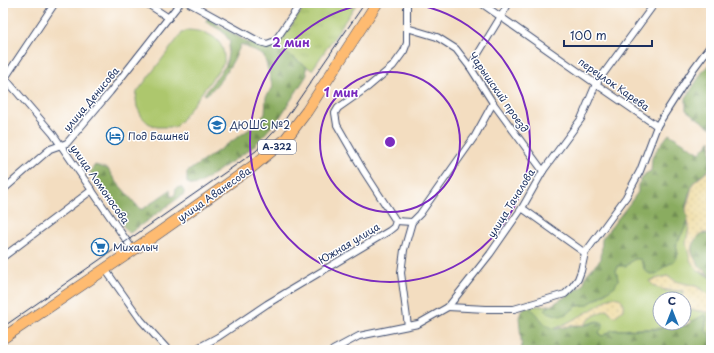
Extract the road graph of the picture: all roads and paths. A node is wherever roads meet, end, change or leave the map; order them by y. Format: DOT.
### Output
graph roads {
  1 [pos="55,3"];
  2 [pos="146,3"];
  3 [pos="180,3"];
  4 [pos="189,3"];
  5 [pos="302,3"];
  6 [pos="377,3"];
  7 [pos="407,3"];
  8 [pos="481,3"];
  9 [pos="509,3"];
  10 [pos="655,3"];
  11 [pos="501,16"];
  12 [pos="169,18"];
  13 [pos="407,28"];
  14 [pos="711,44"];
  15 [pos="470,67"];
  16 [pos="4,79"];
  17 [pos="596,84"];
  18 [pos="493,103"];
  19 [pos="657,126"];
  20 [pos="60,144"];
  21 [pos="543,171"];
  22 [pos="3,190"];
  23 [pos="92,190"];
  24 [pos="522,208"];
  25 [pos="396,221"];
  26 [pos="412,222"];
  27 [pos="133,250"];
  28 [pos="585,253"];
  29 [pos="3,257"];
  30 [pos="105,269"];
  31 [pos="448,307"];
  32 [pos="408,326"];
  33 [pos="3,338"];
  34 [pos="168,350"];
  35 [pos="194,350"];
  36 [pos="333,350"];
  1 -- 16 [label="street"];
  2 -- 12 [label="street"];
  3 -- 12 [label="street, улица Денисова"];
  4 -- 5 [label="street"];
  6 -- 27 [label="highway, улица Аванесова / А-322"];
  7 -- 13 [label="street"];
  8 -- 11 [label="street, переулок Карева"];
  9 -- 11 [label="street"];
  10 -- 17 [label="street, улица Тачалова"];
  11 -- 15 [label="street"];
  11 -- 17 [label="street, переулок Карева"];
  12 -- 20 [label="street, улица Денисова"];
  13 -- 15 [label="street, Чарышский проезд"];
  13 -- 25 [label="street"];
  14 -- 19 [label="street"];
  15 -- 18 [label="street, Чарышский проезд"];
  16 -- 20 [label="street, улица Ломоносова"];
  17 -- 19 [label="street, переулок Карева"];
  17 -- 21 [label="street, улица Тачалова"];
  18 -- 21 [label="street, Чарышский проезд"];
  18 -- 26 [label="street"];
  19 -- 28 [label="street"];
  20 -- 22 [label="street, улица Денисова"];
  20 -- 23 [label="street, улица Ломоносова"];
  21 -- 24 [label="street, улица Тачалова"];
  23 -- 27 [label="street, улица Ломоносова"];
  23 -- 29 [label="street"];
  24 -- 28 [label="street"];
  24 -- 31 [label="street, улица Тачалова"];
  25 -- 26 [label="street"];
  25 -- 35 [label="street, Южная улица"];
  26 -- 32 [label="street"];
  27 -- 30 [label="highway, улица Аванесова / А-322"];
  28 -- 31 [label="street"];
  30 -- 33 [label="highway, улица Аванесова / А-322"];
  30 -- 34 [label="street"];
  31 -- 32 [label="street, улица Тачалова"];
  32 -- 36 [label="street, улица Тачалова"];
}
